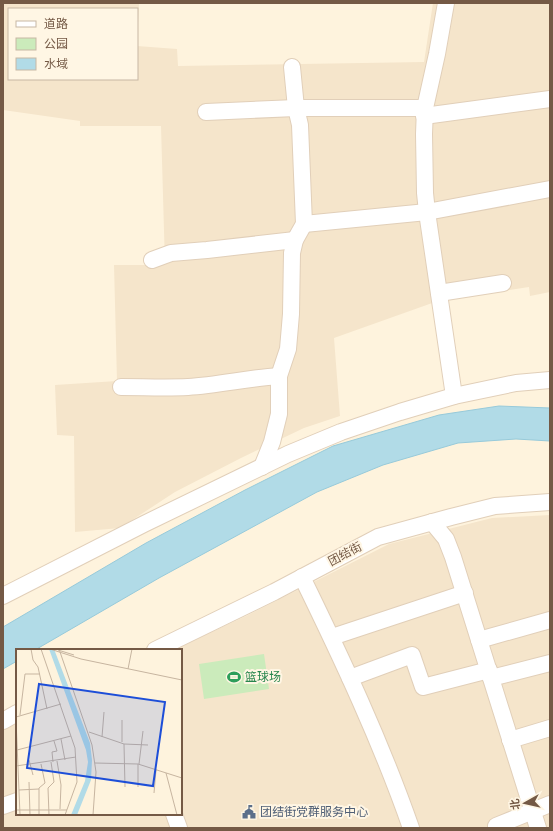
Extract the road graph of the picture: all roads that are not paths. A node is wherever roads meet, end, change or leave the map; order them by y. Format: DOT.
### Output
graph roads {
  1 [pos="446,3"];
  2 [pos="292,67"];
  3 [pos="550,99"];
  4 [pos="296,108"];
  5 [pos="206,112"];
  6 [pos="424,112"];
  7 [pos="550,189"];
  8 [pos="427,212"];
  9 [pos="304,224"];
  10 [pos="295,240"];
  11 [pos="152,260"];
  12 [pos="503,283"];
  13 [pos="439,293"];
  14 [pos="279,376"];
  15 [pos="550,380"];
  16 [pos="121,387"];
  17 [pos="454,396"];
  18 [pos="262,467"];
  19 [pos="550,502"];
  20 [pos="432,522"];
  21 [pos="302,577"];
  22 [pos="465,593"];
  23 [pos="3,596"];
  24 [pos="550,620"];
  25 [pos="332,638"];
  26 [pos="479,640"];
  27 [pos="157,649"];
  28 [pos="550,663"];
  29 [pos="490,674"];
  30 [pos="350,678"];
  31 [pos="16,714"];
  32 [pos="3,721"];
  33 [pos="550,728"];
  34 [pos="510,740"];
  35 [pos="16,801"];
  36 [pos="550,804"];
  37 [pos="3,806"];
  38 [pos="532,811"];
  39 [pos="174,815"];
  40 [pos="496,826"];
  41 [pos="179,828"];
  42 [pos="411,828"];
  43 [pos="538,828"];
  1 -- 6 [label="street"];
  2 -- 4 [label="street"];
  3 -- 6 [label="street"];
  4 -- 5 [label="street"];
  4 -- 6 [label="street"];
  4 -- 9 [label="street"];
  6 -- 8 [label="street"];
  7 -- 8 [label="street"];
  8 -- 9 [label="street"];
  8 -- 13 [label="street"];
  9 -- 10 [label="street"];
  10 -- 11 [label="street"];
  10 -- 14 [label="street"];
  12 -- 13 [label="street"];
  13 -- 17 [label="street"];
  14 -- 16 [label="street"];
  14 -- 18 [label="street"];
  15 -- 17 [label="street"];
  17 -- 18 [label="street"];
  18 -- 23 [label="street"];
  19 -- 20 [label="street, 团结街"];
  20 -- 21 [label="street, 团结街"];
  20 -- 22 [label="street"];
  21 -- 25 [label="street"];
  21 -- 27 [label="street, 团结街"];
  22 -- 25 [label="street"];
  22 -- 26 [label="street"];
  24 -- 26 [label="street"];
  25 -- 30 [label="street"];
  26 -- 29 [label="street"];
  28 -- 29 [label="street"];
  29 -- 30 [label="street"];
  29 -- 34 [label="street"];
  30 -- 42 [label="street"];
  31 -- 32 [label="street"];
  33 -- 34 [label="street"];
  34 -- 38 [label="street"];
  35 -- 37 [label="street"];
  36 -- 38 [label="street"];
  38 -- 40 [label="street"];
  38 -- 43 [label="street"];
  39 -- 41 [label="street"];
}
